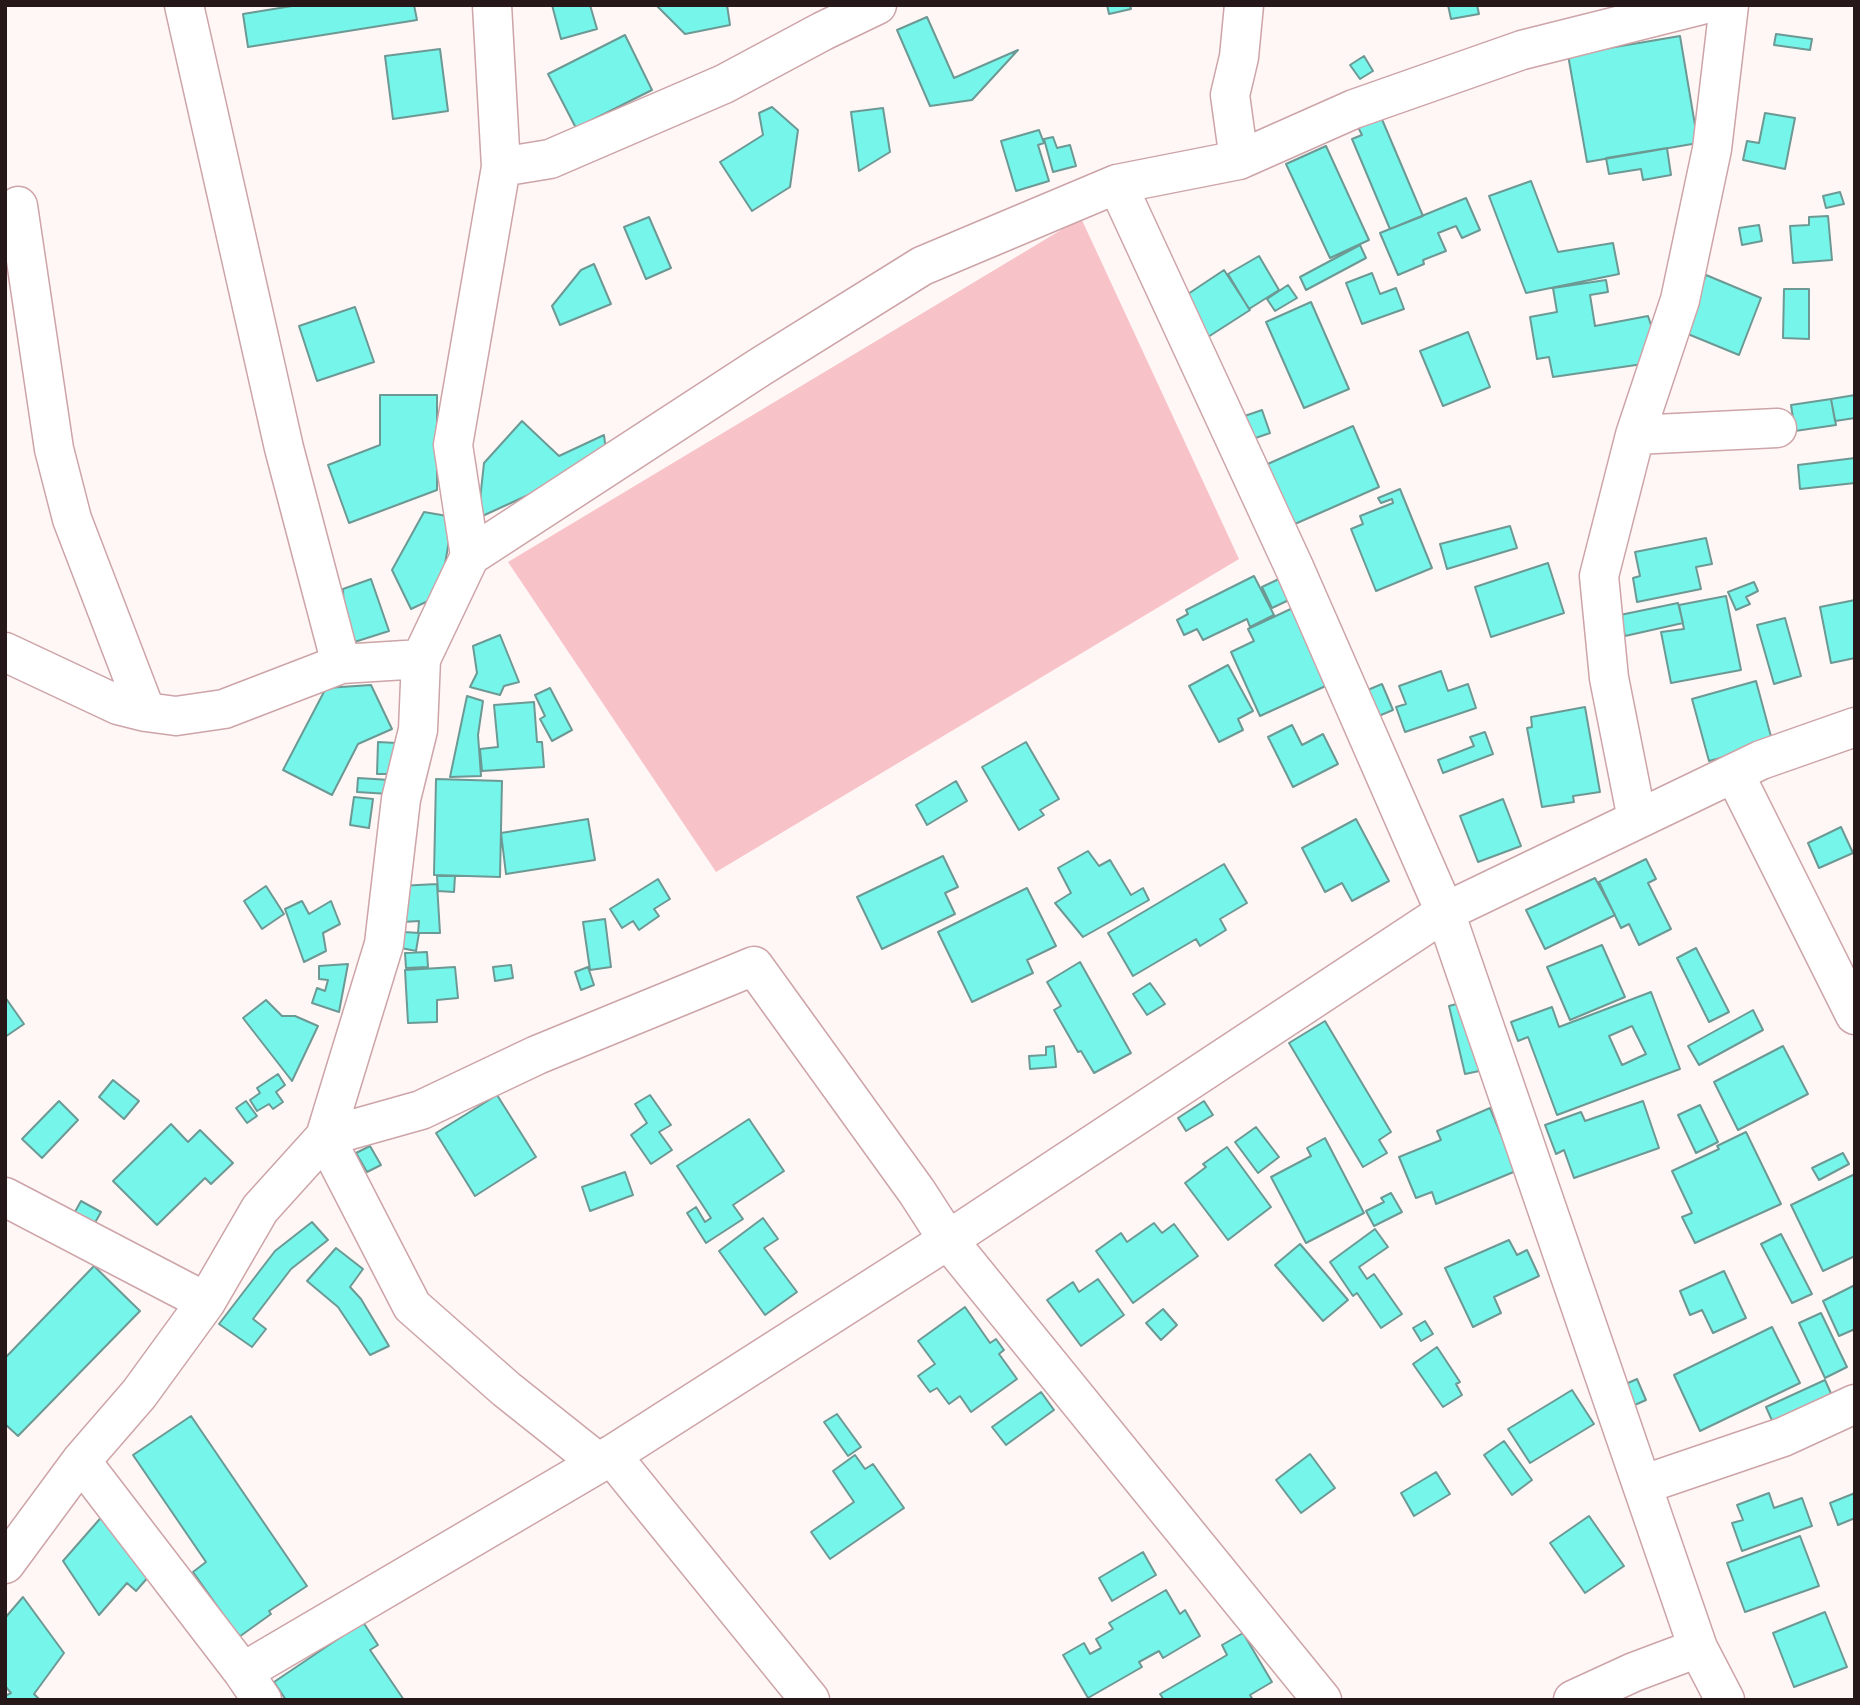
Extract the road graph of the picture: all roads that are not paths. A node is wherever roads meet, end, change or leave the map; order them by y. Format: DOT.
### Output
graph roads {
  1 [pos="184,5"];
  2 [pos="492,5"];
  3 [pos="877,5"];
  4 [pos="1244,5"];
  5 [pos="1701,5"];
  6 [pos="1729,5"];
  7 [pos="1239,160"];
  8 [pos="501,167"];
  9 [pos="1117,184"];
  10 [pos="18,206"];
  11 [pos="1777,428"];
  12 [pos="1634,435"];
  13 [pos="470,556"];
  14 [pos="5,652"];
  15 [pos="421,659"];
  16 [pos="341,664"];
  17 [pos="146,712"];
  18 [pos="1855,727"];
  19 [pos="1734,773"];
  20 [pos="1637,819"];
  21 [pos="1445,912"];
  22 [pos="1855,1015"];
  23 [pos="325,1137"];
  24 [pos="5,1197"];
  25 [pos="947,1240"];
  26 [pos="206,1302"];
  27 [pos="1855,1404"];
  28 [pos="605,1459"];
  29 [pos="81,1461"];
  30 [pos="1642,1485"];
  31 [pos="5,1564"];
  32 [pos="1698,1648"];
  33 [pos="252,1686"];
  34 [pos="810,1700"];
  35 [pos="1322,1700"];
  36 [pos="1573,1700"];
  37 [pos="1725,1700"];
  1 -- 16 [label="street"];
  2 -- 8 [label="street"];
  3 -- 8 [label="street"];
  4 -- 7 [label="street"];
  5 -- 7 [label="street"];
  6 -- 12 [label="street"];
  7 -- 9 [label="street"];
  8 -- 13 [label="street"];
  9 -- 13 [label="street"];
  9 -- 21 [label="street"];
  10 -- 17 [label="street"];
  11 -- 12 [label="street"];
  12 -- 20 [label="street"];
  13 -- 15 [label="street"];
  14 -- 17 [label="street"];
  15 -- 16 [label="street"];
  15 -- 23 [label="street"];
  16 -- 17 [label="street"];
  18 -- 19 [label="street"];
  19 -- 20 [label="street"];
  19 -- 22 [label="street"];
  20 -- 21 [label="street"];
  21 -- 25 [label="street"];
  21 -- 30 [label="street"];
  23 -- 25 [label="street"];
  23 -- 26 [label="street"];
  23 -- 28 [label="street"];
  24 -- 26 [label="street"];
  25 -- 28 [label="street"];
  25 -- 35 [label="street"];
  26 -- 29 [label="street"];
  27 -- 30 [label="street"];
  28 -- 33 [label="street"];
  28 -- 34 [label="street"];
  29 -- 31 [label="street"];
  29 -- 33 [label="street"];
  30 -- 32 [label="street"];
  32 -- 36 [label="street"];
  32 -- 37 [label="street"];
}
